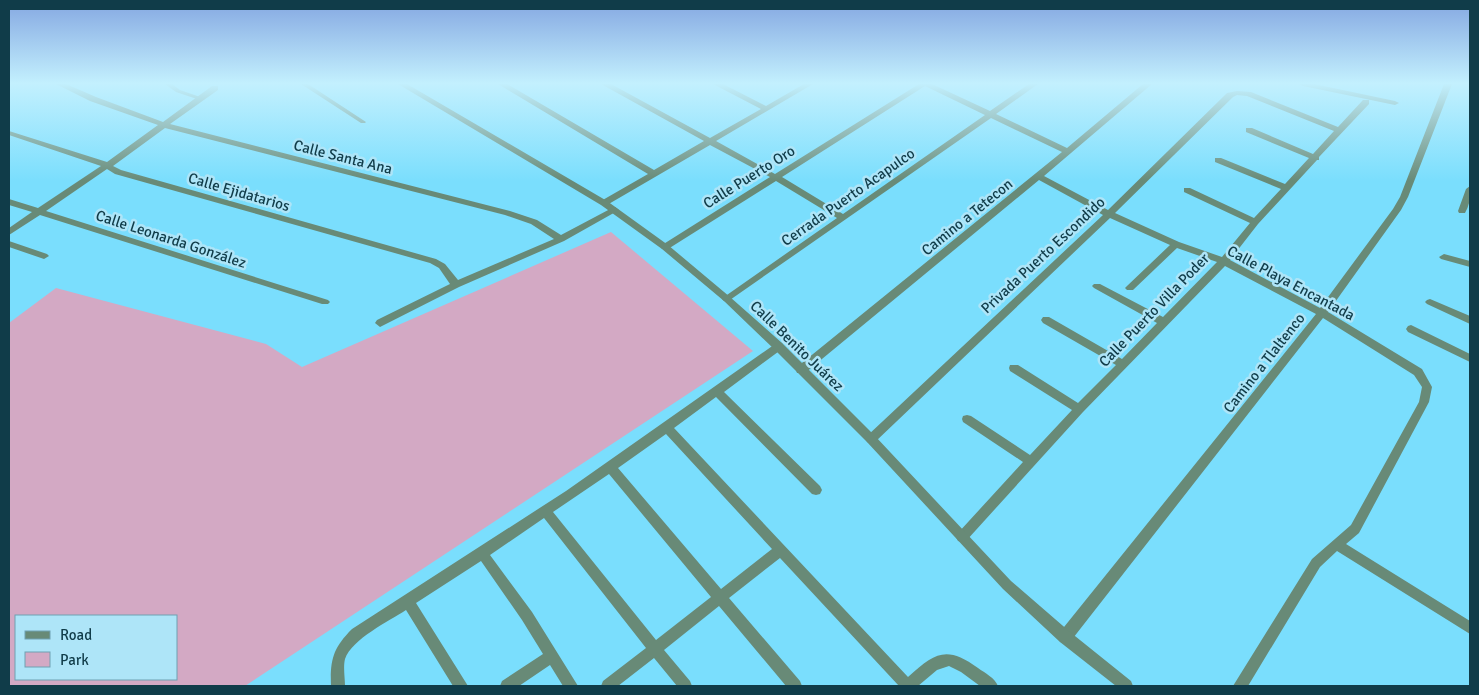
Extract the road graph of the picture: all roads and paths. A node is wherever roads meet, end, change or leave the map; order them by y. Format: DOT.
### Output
graph roads {
  1 [pos="141,116"];
  2 [pos="175,116"];
  3 [pos="354,116"];
  4 [pos="457,116"];
  5 [pos="557,116"];
  6 [pos="664,116"];
  7 [pos="754,116"];
  8 [pos="873,116"];
  9 [pos="987,116"];
  10 [pos="995,116"];
  11 [pos="1109,116"];
  12 [pos="1208,116"];
  13 [pos="1304,116"];
  14 [pos="1353,116"];
  15 [pos="1435,116"];
  16 [pos="363,122"];
  17 [pos="164,125"];
  18 [pos="1249,130"];
  19 [pos="1340,131"];
  20 [pos="9,133"];
  21 [pos="709,141"];
  22 [pos="1068,151"];
  23 [pos="1316,158"];
  24 [pos="1218,160"];
  25 [pos="107,166"];
  26 [pos="653,173"];
  27 [pos="1038,176"];
  28 [pos="775,177"];
  29 [pos="1287,188"];
  30 [pos="1470,189"];
  31 [pos="1187,190"];
  32 [pos="9,202"];
  33 [pos="604,203"];
  34 [pos="615,210"];
  35 [pos="1462,211"];
  36 [pos="40,212"];
  37 [pos="1109,214"];
  38 [pos="842,217"];
  39 [pos="1255,222"];
  40 [pos="9,232"];
  41 [pos="561,239"];
  42 [pos="9,244"];
  43 [pos="1176,244"];
  44 [pos="665,247"];
  45 [pos="44,256"];
  46 [pos="1444,257"];
  47 [pos="1224,261"];
  48 [pos="1470,264"];
  49 [pos="456,284"];
  50 [pos="1097,286"];
  51 [pos="1130,288"];
  52 [pos="727,299"];
  53 [pos="325,302"];
  54 [pos="1430,302"];
  55 [pos="1322,313"];
  56 [pos="1046,320"];
  57 [pos="1470,320"];
  58 [pos="1163,322"];
  59 [pos="380,323"];
  60 [pos="1410,329"];
  61 [pos="778,346"];
  62 [pos="1470,358"];
  63 [pos="1122,364"];
  64 [pos="1014,368"];
  65 [pos="801,370"];
  66 [pos="717,392"];
  67 [pos="1079,409"];
  68 [pos="967,419"];
  69 [pos="668,428"];
  70 [pos="870,439"];
  71 [pos="1032,462"];
  72 [pos="610,467"];
  73 [pos="816,490"];
  74 [pos="546,512"];
  75 [pos="962,537"];
  76 [pos="1336,544"];
  77 [pos="780,551"];
  78 [pos="482,553"];
  79 [pos="719,598"];
  80 [pos="408,602"];
  81 [pos="1470,628"];
  82 [pos="1065,637"];
  83 [pos="655,650"];
  84 [pos="551,657"];
  85 [pos="1104,670"];
  86 [pos="338,686"];
  87 [pos="460,686"];
  88 [pos="507,686"];
  89 [pos="571,686"];
  90 [pos="608,686"];
  91 [pos="685,686"];
  92 [pos="796,686"];
  93 [pos="908,686"];
  94 [pos="991,686"];
  95 [pos="1114,686"];
  96 [pos="1126,686"];
  97 [pos="1240,686"];
  1 -- 17 [label="street, Calle Santa Ana"];
  2 -- 17 [label="street"];
  3 -- 16 [label="lane"];
  4 -- 33 [label="street, Calle Benito Juárez"];
  5 -- 26 [label="street"];
  6 -- 21 [label="street"];
  7 -- 21 [label="street"];
  8 -- 28 [label="street, Calle Puerto Oro"];
  9 -- 38 [label="street, Cerrada Puerto Acapulco"];
  10 -- 22 [label="street"];
  11 -- 22 [label="street, Camino a Tetecon"];
  12 -- 37 [label="street, Privada Puerto Escondido"];
  13 -- 19 [label="street, Privada Puerto Escondido"];
  14 -- 19 [label="street, Calle Puerto Villa Poder"];
  15 -- 55 [label="street, Camino a Tlaltenco"];
  17 -- 25 [label="street"];
  17 -- 41 [label="street, Calle Santa Ana"];
  18 -- 23 [label="street"];
  19 -- 23 [label="street, Calle Puerto Villa Poder"];
  20 -- 25 [label="street, Calle Ejidatarios"];
  21 -- 26 [label="street"];
  21 -- 28 [label="street"];
  22 -- 27 [label="street, Camino a Tetecon"];
  23 -- 29 [label="street, Calle Puerto Villa Poder"];
  24 -- 29 [label="street"];
  25 -- 36 [label="street"];
  25 -- 49 [label="street, Calle Ejidatarios"];
  26 -- 33 [label="street"];
  27 -- 37 [label="street, Calle Playa Encantada"];
  27 -- 65 [label="street, Camino a Tetecon"];
  28 -- 38 [label="street"];
  28 -- 44 [label="street, Calle Puerto Oro"];
  29 -- 39 [label="street, Calle Puerto Villa Poder"];
  30 -- 35 [label="street"];
  31 -- 39 [label="street"];
  32 -- 36 [label="street, Calle Leonarda González"];
  33 -- 34 [label="street, Calle Benito Juárez"];
  34 -- 41 [label="street"];
  34 -- 44 [label="street, Calle Benito Juárez"];
  36 -- 40 [label="street"];
  36 -- 53 [label="street, Calle Leonarda González"];
  37 -- 43 [label="street, Calle Playa Encantada"];
  37 -- 70 [label="street, Privada Puerto Escondido"];
  38 -- 52 [label="street, Cerrada Puerto Acapulco"];
  39 -- 47 [label="street, Calle Puerto Villa Poder"];
  41 -- 49 [label="street"];
  42 -- 45 [label="street"];
  43 -- 47 [label="street, Calle Playa Encantada"];
  43 -- 51 [label="street"];
  44 -- 52 [label="street, Calle Benito Juárez"];
  46 -- 48 [label="street"];
  47 -- 55 [label="street, Calle Playa Encantada"];
  47 -- 58 [label="street, Calle Puerto Villa Poder"];
  49 -- 59 [label="street"];
  50 -- 58 [label="street"];
  52 -- 61 [label="street, Calle Benito Juárez"];
  54 -- 57 [label="street"];
  55 -- 76 [label="street, Calle Playa Encantada"];
  55 -- 82 [label="street, Camino a Tlaltenco"];
  56 -- 63 [label="street"];
  58 -- 63 [label="street, Calle Puerto Villa Poder"];
  60 -- 62 [label="street"];
  61 -- 65 [label="street, Calle Benito Juárez"];
  61 -- 66 [label="street"];
  63 -- 67 [label="street, Calle Puerto Villa Poder"];
  64 -- 67 [label="street"];
  65 -- 70 [label="street, Calle Benito Juárez"];
  66 -- 69 [label="street"];
  66 -- 73 [label="street"];
  67 -- 71 [label="street, Calle Puerto Villa Poder"];
  68 -- 71 [label="street"];
  69 -- 72 [label="street"];
  69 -- 77 [label="street"];
  70 -- 75 [label="street, Calle Benito Juárez"];
  71 -- 75 [label="street, Calle Puerto Villa Poder"];
  72 -- 74 [label="street"];
  72 -- 79 [label="street"];
  74 -- 78 [label="street"];
  74 -- 83 [label="street"];
  75 -- 82 [label="street, Calle Benito Juárez"];
  76 -- 81 [label="street"];
  76 -- 97 [label="street"];
  77 -- 79 [label="street"];
  77 -- 93 [label="street"];
  78 -- 80 [label="street"];
  78 -- 84 [label="street"];
  79 -- 83 [label="street"];
  79 -- 92 [label="street"];
  80 -- 86 [label="street"];
  80 -- 87 [label="street"];
  82 -- 85 [label="street, Calle Benito Juárez"];
  83 -- 90 [label="street"];
  83 -- 91 [label="street"];
  84 -- 88 [label="street"];
  84 -- 89 [label="street"];
  85 -- 95 [label="street"];
  85 -- 96 [label="street, Calle Benito Juárez"];
  93 -- 94 [label="street"];
}
